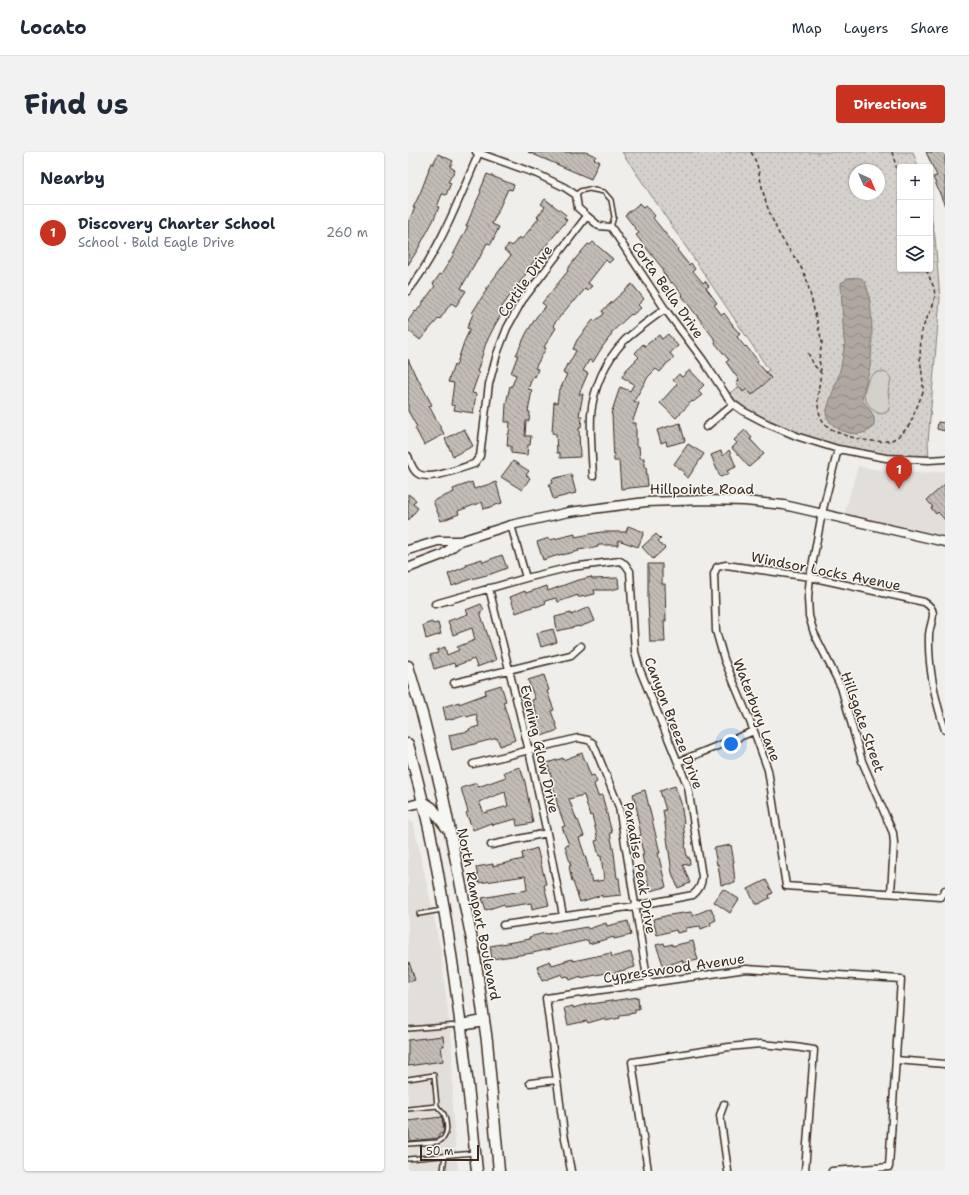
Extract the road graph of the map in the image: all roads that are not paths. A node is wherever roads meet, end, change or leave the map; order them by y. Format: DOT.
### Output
graph roads {
  1 [pos="477,152"];
  2 [pos="576,195"];
  3 [pos="587,216"];
  4 [pos="611,227"];
  5 [pos="408,291"];
  6 [pos="665,309"];
  7 [pos="733,404"];
  8 [pos="706,427"];
  9 [pos="838,449"];
  10 [pos="408,456"];
  11 [pos="945,458"];
  12 [pos="592,476"];
  13 [pos="822,513"];
  14 [pos="512,525"];
  15 [pos="460,542"];
  16 [pos="945,542"];
  17 [pos="408,550"];
  18 [pos="717,567"];
  19 [pos="408,568"];
  20 [pos="810,577"];
  21 [pos="526,578"];
  22 [pos="490,588"];
  23 [pos="435,604"];
  24 [pos="581,646"];
  25 [pos="408,666"];
  26 [pos="509,670"];
  27 [pos="454,683"];
  28 [pos="754,730"];
  29 [pos="945,730"];
  30 [pos="408,744"];
  31 [pos="529,751"];
  32 [pos="678,762"];
  33 [pos="473,764"];
  34 [pos="423,802"];
  35 [pos="408,806"];
  36 [pos="449,831"];
  37 [pos="548,833"];
  38 [pos="491,845"];
  39 [pos="945,890"];
  40 [pos="891,893"];
  41 [pos="635,906"];
  42 [pos="444,910"];
  43 [pos="418,914"];
  44 [pos="563,916"];
  45 [pos="503,925"];
  46 [pos="648,983"];
  47 [pos="484,1022"];
  48 [pos="461,1025"];
  49 [pos="408,1030"];
  50 [pos="896,1060"];
  51 [pos="945,1064"];
  52 [pos="408,1079"];
  53 [pos="557,1080"];
  54 [pos="530,1082"];
  55 [pos="724,1104"];
  56 [pos="437,1106"];
  57 [pos="408,1109"];
  58 [pos="408,1144"];
  59 [pos="475,1153"];
  60 [pos="445,1155"];
  61 [pos="408,1159"];
  62 [pos="443,1171"];
  63 [pos="477,1171"];
  64 [pos="499,1171"];
  65 [pos="571,1171"];
  66 [pos="648,1171"];
  67 [pos="728,1171"];
  68 [pos="805,1171"];
  69 [pos="832,1171"];
  1 -- 2 [label="street"];
  1 -- 5 [label="street"];
  2 -- 3 [label="street"];
  2 -- 4 [label="lane"];
  3 -- 4 [label="street"];
  3 -- 10 [label="street, Cortile Drive"];
  4 -- 6 [label="street, Corta Bella Drive"];
  6 -- 7 [label="street, Corta Bella Drive"];
  6 -- 12 [label="street"];
  7 -- 8 [label="street"];
  7 -- 9 [label="street, Corta Bella Drive"];
  9 -- 11 [label="street, Corta Bella Drive"];
  9 -- 13 [label="street, Hillsgate Street"];
  13 -- 14 [label="street, Hillpointe Road"];
  13 -- 16 [label="street, Hillpointe Road"];
  13 -- 20 [label="street, Hillsgate Street"];
  14 -- 15 [label="street, Hillpointe Road"];
  14 -- 21 [label="street"];
  15 -- 17 [label="street, Hillpointe Road"];
  15 -- 19 [label="street, Hillpointe Road"];
  18 -- 20 [label="street, Windsor Locks Avenue"];
  18 -- 28 [label="street, Waterbury Lane"];
  20 -- 29 [label="street, Windsor Locks Avenue"];
  20 -- 40 [label="street, Hillsgate Street"];
  21 -- 22 [label="street"];
  21 -- 32 [label="street, Canyon Breeze Drive"];
  22 -- 23 [label="street"];
  22 -- 26 [label="street, Evening Glow Drive"];
  24 -- 26 [label="street"];
  25 -- 36 [label="main road, North Rampart Boulevard"];
  26 -- 27 [label="street"];
  26 -- 31 [label="street, Evening Glow Drive"];
  28 -- 32 [label="street"];
  28 -- 40 [label="street, Waterbury Lane"];
  30 -- 34 [label="main road"];
  31 -- 33 [label="street"];
  31 -- 37 [label="street, Evening Glow Drive"];
  31 -- 41 [label="street, Paradise Peak Drive"];
  32 -- 41 [label="street, Canyon Breeze Drive"];
  34 -- 35 [label="street"];
  34 -- 36 [label="main road"];
  34 -- 42 [label="main road"];
  36 -- 47 [label="main road, North Rampart Boulevard"];
  37 -- 38 [label="street"];
  37 -- 44 [label="street, Evening Glow Drive"];
  39 -- 40 [label="street"];
  41 -- 44 [label="street"];
  41 -- 46 [label="street, Paradise Peak Drive"];
  42 -- 43 [label="lane"];
  42 -- 48 [label="main road"];
  44 -- 45 [label="street"];
  46 -- 50 [label="street, Cypresswood Avenue"];
  46 -- 53 [label="street, Cypresswood Avenue"];
  47 -- 48 [label="main road"];
  47 -- 64 [label="main road, North Rampart Boulevard"];
  48 -- 49 [label="lane"];
  48 -- 59 [label="main road"];
  50 -- 51 [label="street"];
  50 -- 69 [label="street"];
  52 -- 56 [label="lane"];
  53 -- 54 [label="street"];
  53 -- 65 [label="street"];
  55 -- 67 [label="street"];
  56 -- 57 [label="lane"];
  56 -- 58 [label="lane"];
  59 -- 60 [label="lane"];
  59 -- 63 [label="main road"];
  60 -- 61 [label="lane"];
  60 -- 62 [label="lane"];
  66 -- 68 [label="street"];
}
